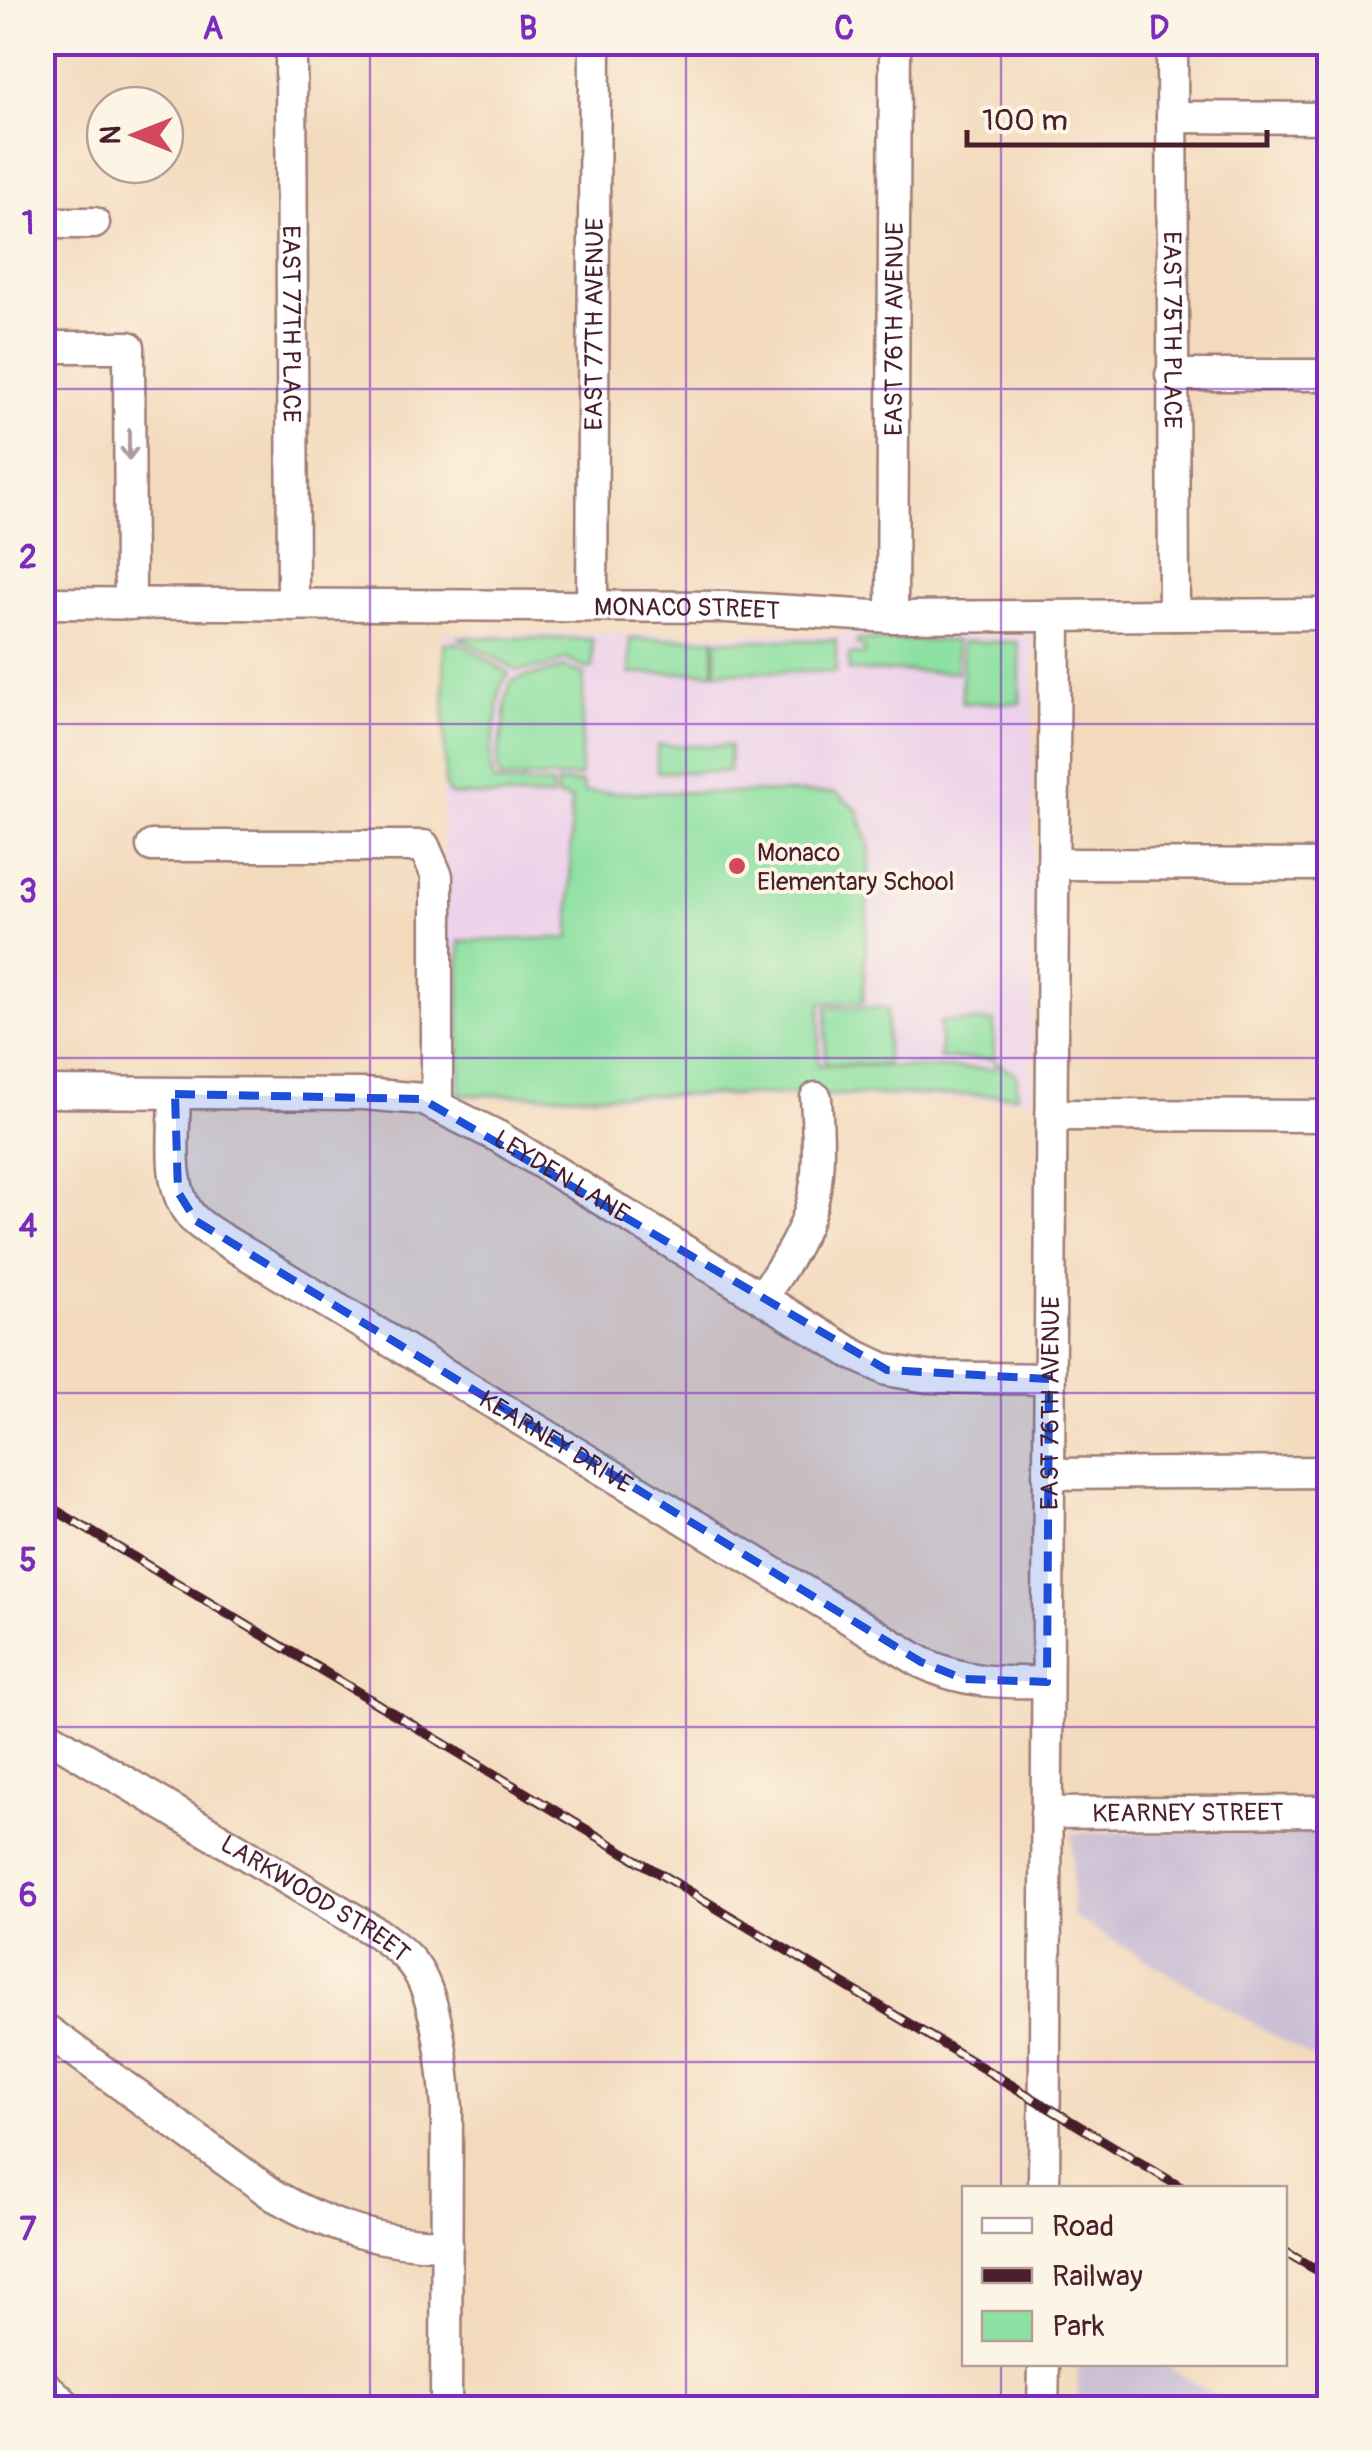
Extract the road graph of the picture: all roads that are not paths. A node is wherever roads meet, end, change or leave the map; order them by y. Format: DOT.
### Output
graph roads {
  1 [pos="291,42"];
  2 [pos="595,42"];
  3 [pos="895,42"];
  4 [pos="1172,42"];
  5 [pos="1172,117"];
  6 [pos="1330,118"];
  7 [pos="42,223"];
  8 [pos="94,224"];
  9 [pos="42,347"];
  10 [pos="1171,375"];
  11 [pos="1330,375"];
  12 [pos="42,603"];
  13 [pos="130,604"];
  14 [pos="293,605"];
  15 [pos="592,606"];
  16 [pos="1330,614"];
  17 [pos="1174,615"];
  18 [pos="892,617"];
  19 [pos="1054,617"];
  20 [pos="152,846"];
  21 [pos="1053,864"];
  22 [pos="1330,865"];
  23 [pos="42,1092"];
  24 [pos="175,1094"];
  25 [pos="816,1098"];
  26 [pos="437,1104"];
  27 [pos="1051,1115"];
  28 [pos="1330,1116"];
  29 [pos="762,1297"];
  30 [pos="1049,1379"];
  31 [pos="1330,1472"];
  32 [pos="1048,1474"];
  33 [pos="1046,1682"];
  34 [pos="44,1734"];
  35 [pos="1330,1812"];
  36 [pos="1046,1814"];
  37 [pos="42,2027"];
  38 [pos="1044,2186"];
  39 [pos="446,2244"];
  40 [pos="1044,2366"];
  41 [pos="42,2383"];
  42 [pos="69,2408"];
  43 [pos="446,2408"];
  44 [pos="1043,2408"];
  1 -- 14 [label="street, EAST 77TH PLACE"];
  2 -- 15 [label="street, EAST 77TH AVENUE"];
  3 -- 18 [label="street, EAST 76TH AVENUE"];
  4 -- 5 [label="street, EAST 75TH PLACE"];
  5 -- 6 [label="street"];
  5 -- 10 [label="street, EAST 75TH PLACE"];
  7 -- 8 [label="street"];
  9 -- 13 [label="street, one-way"];
  10 -- 11 [label="street"];
  10 -- 17 [label="street, EAST 75TH PLACE"];
  12 -- 13 [label="street, MONACO STREET"];
  13 -- 14 [label="street, MONACO STREET"];
  14 -- 15 [label="street, MONACO STREET"];
  15 -- 18 [label="street, MONACO STREET"];
  16 -- 17 [label="street, MONACO STREET"];
  17 -- 19 [label="street, MONACO STREET"];
  18 -- 19 [label="street, MONACO STREET"];
  19 -- 21 [label="street, EAST 76TH AVENUE"];
  20 -- 26 [label="street"];
  21 -- 22 [label="street"];
  21 -- 27 [label="street, EAST 76TH AVENUE"];
  23 -- 24 [label="street, LEYDEN LANE"];
  24 -- 26 [label="street, LEYDEN LANE"];
  24 -- 33 [label="street, KEARNEY DRIVE"];
  25 -- 29 [label="street"];
  26 -- 29 [label="street, LEYDEN LANE"];
  27 -- 28 [label="street"];
  27 -- 30 [label="street, EAST 76TH AVENUE"];
  29 -- 30 [label="street, LEYDEN LANE"];
  30 -- 32 [label="street, EAST 76TH AVENUE"];
  31 -- 32 [label="street"];
  32 -- 33 [label="street, EAST 76TH AVENUE"];
  33 -- 36 [label="street, EAST 76TH AVENUE"];
  34 -- 39 [label="street, LARKWOOD STREET"];
  35 -- 36 [label="street, KEARNEY STREET"];
  36 -- 38 [label="street, EAST 76TH AVENUE"];
  37 -- 39 [label="street"];
  39 -- 43 [label="street"];
  40 -- 44 [label="street"];
  41 -- 42 [label="street"];
}
